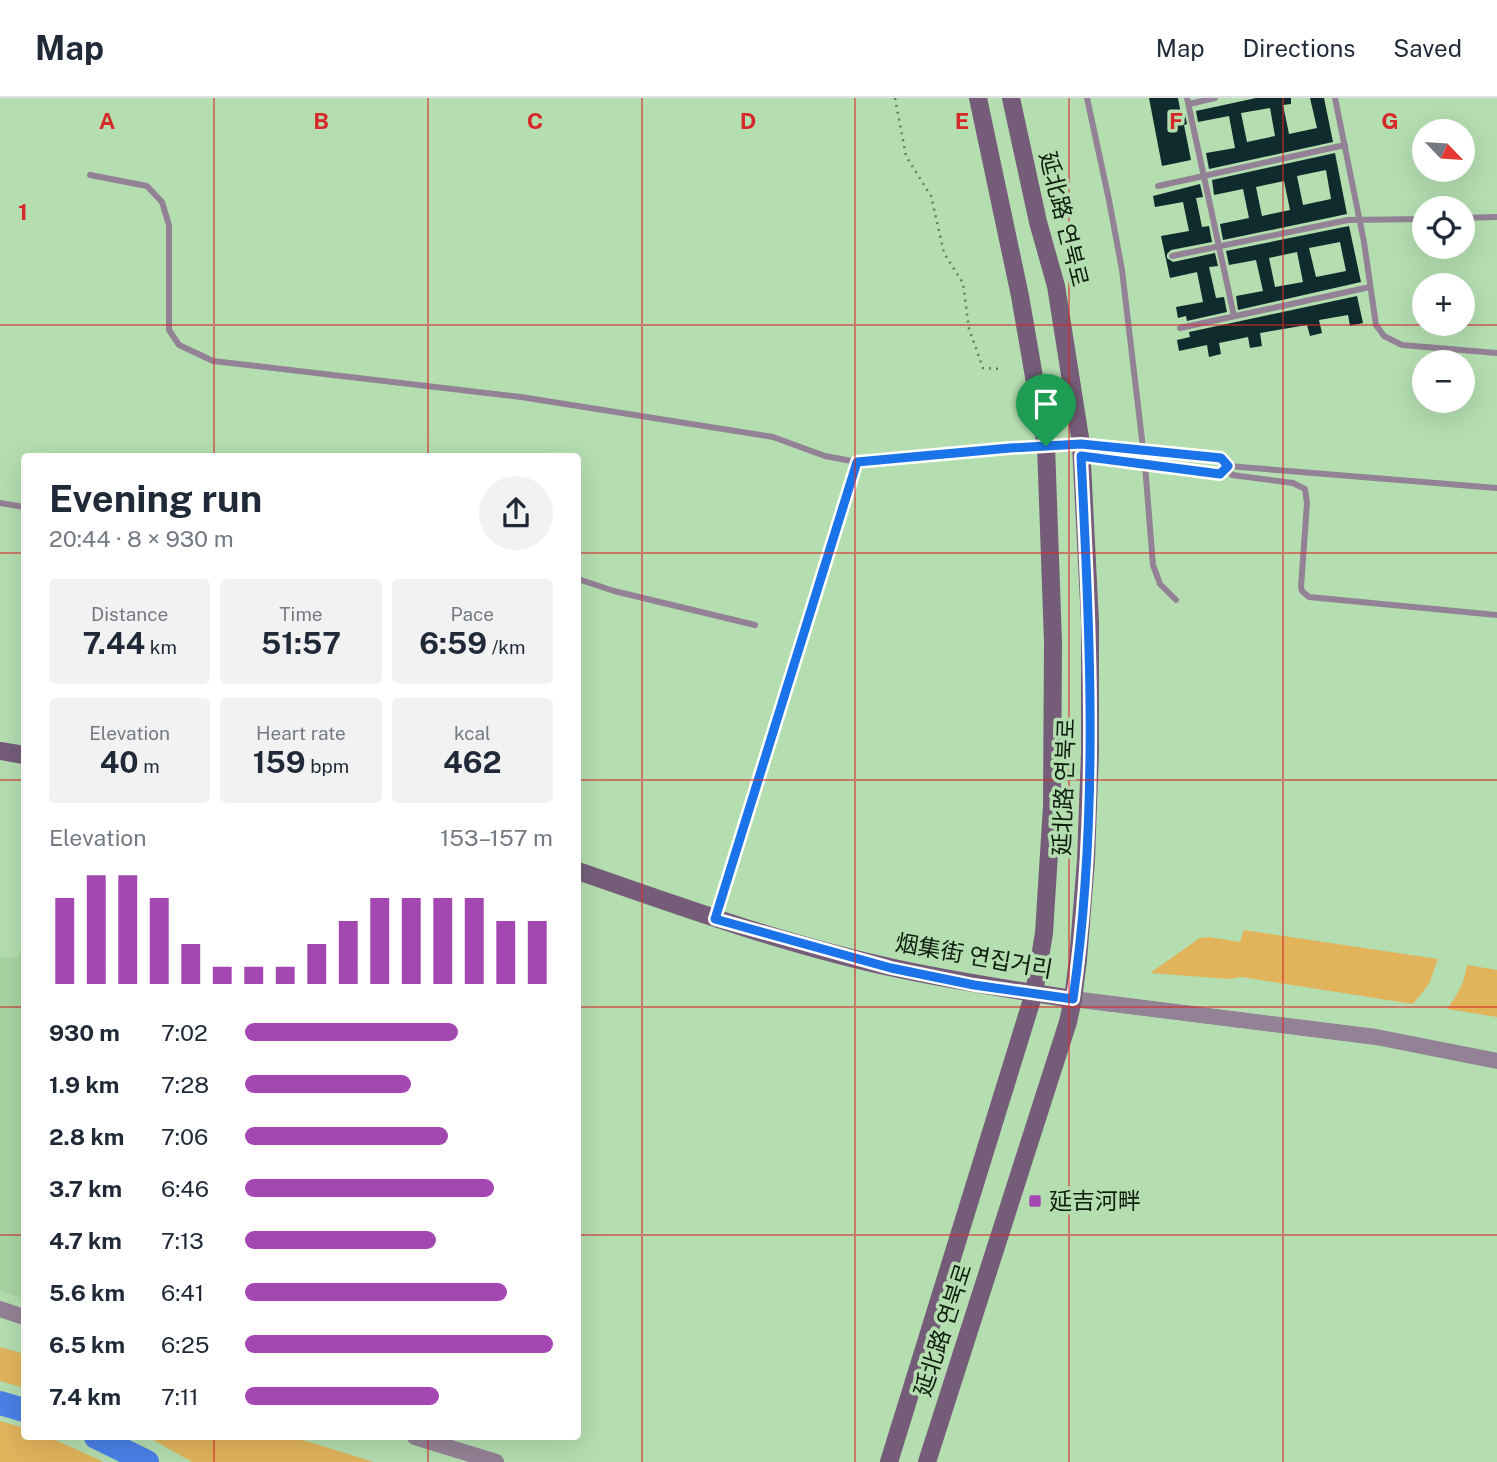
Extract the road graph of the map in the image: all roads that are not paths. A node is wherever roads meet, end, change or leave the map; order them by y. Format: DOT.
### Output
graph roads {
  1 [pos="978,98"];
  2 [pos="1011,98"];
  3 [pos="1087,98"];
  4 [pos="1215,98"];
  5 [pos="1335,98"];
  6 [pos="1188,101"];
  7 [pos="1345,145"];
  8 [pos="90,174"];
  9 [pos="1204,176"];
  10 [pos="1158,186"];
  11 [pos="1497,217"];
  12 [pos="1475,218"];
  13 [pos="1412,219"];
  14 [pos="1360,221"];
  15 [pos="1218,246"];
  16 [pos="1172,256"];
  17 [pos="1370,287"];
  18 [pos="1234,316"];
  19 [pos="1180,328"];
  20 [pos="1497,353"];
  21 [pos="1046,446"];
  22 [pos="1081,450"];
  23 [pos="1143,451"];
  24 [pos="857,462"];
  25 [pos="1145,465"];
  26 [pos="1228,466"];
  27 [pos="1497,488"];
  28 [pos="0,503"];
  29 [pos="21,506"];
  30 [pos="581,580"];
  31 [pos="1176,600"];
  32 [pos="1497,615"];
  33 [pos="755,625"];
  34 [pos="0,751"];
  35 [pos="21,754"];
  36 [pos="581,872"];
  37 [pos="715,919"];
  38 [pos="1034,993"];
  39 [pos="1073,999"];
  40 [pos="1497,1061"];
  41 [pos="0,1309"];
  42 [pos="21,1316"];
  43 [pos="425,1440"];
  44 [pos="496,1462"];
  45 [pos="889,1462"];
  46 [pos="927,1462"];
  1 -- 21 [label="main road, 延北路 연북로"];
  2 -- 22 [label="main road, 延北路 연북로"];
  3 -- 23 [label="lane"];
  4 -- 6 [label="lane"];
  5 -- 7 [label="lane"];
  6 -- 9 [label="lane"];
  7 -- 9 [label="lane"];
  7 -- 14 [label="lane"];
  8 -- 24 [label="lane"];
  9 -- 10 [label="lane"];
  9 -- 15 [label="lane"];
  11 -- 12 [label="lane"];
  13 -- 14 [label="lane"];
  14 -- 15 [label="lane"];
  14 -- 17 [label="lane"];
  15 -- 16 [label="lane"];
  15 -- 18 [label="lane"];
  17 -- 18 [label="lane"];
  17 -- 20 [label="lane"];
  18 -- 19 [label="lane"];
  21 -- 22 [label="lane"];
  21 -- 24 [label="lane"];
  21 -- 38 [label="main road, 延北路 연북로"];
  22 -- 23 [label="lane"];
  22 -- 25 [label="lane"];
  22 -- 39 [label="main road, 延北路 연북로"];
  23 -- 25 [label="lane"];
  23 -- 26 [label="lane"];
  24 -- 37 [label="lane"];
  25 -- 26 [label="lane"];
  25 -- 31 [label="lane"];
  26 -- 27 [label="lane"];
  26 -- 32 [label="lane"];
  28 -- 29 [label="lane"];
  30 -- 33 [label="lane"];
  34 -- 35 [label="main road"];
  36 -- 37 [label="main road, 烟集街 연집거리"];
  37 -- 38 [label="main road, 烟集街 연집거리"];
  38 -- 39 [label="main road, 烟集街 연집거리"];
  38 -- 45 [label="main road, 延北路 연북로"];
  39 -- 40 [label="street, 烟集街 연집거리"];
  39 -- 46 [label="main road, 延北路 연북로"];
  41 -- 42 [label="street"];
  43 -- 44 [label="street"];
}
